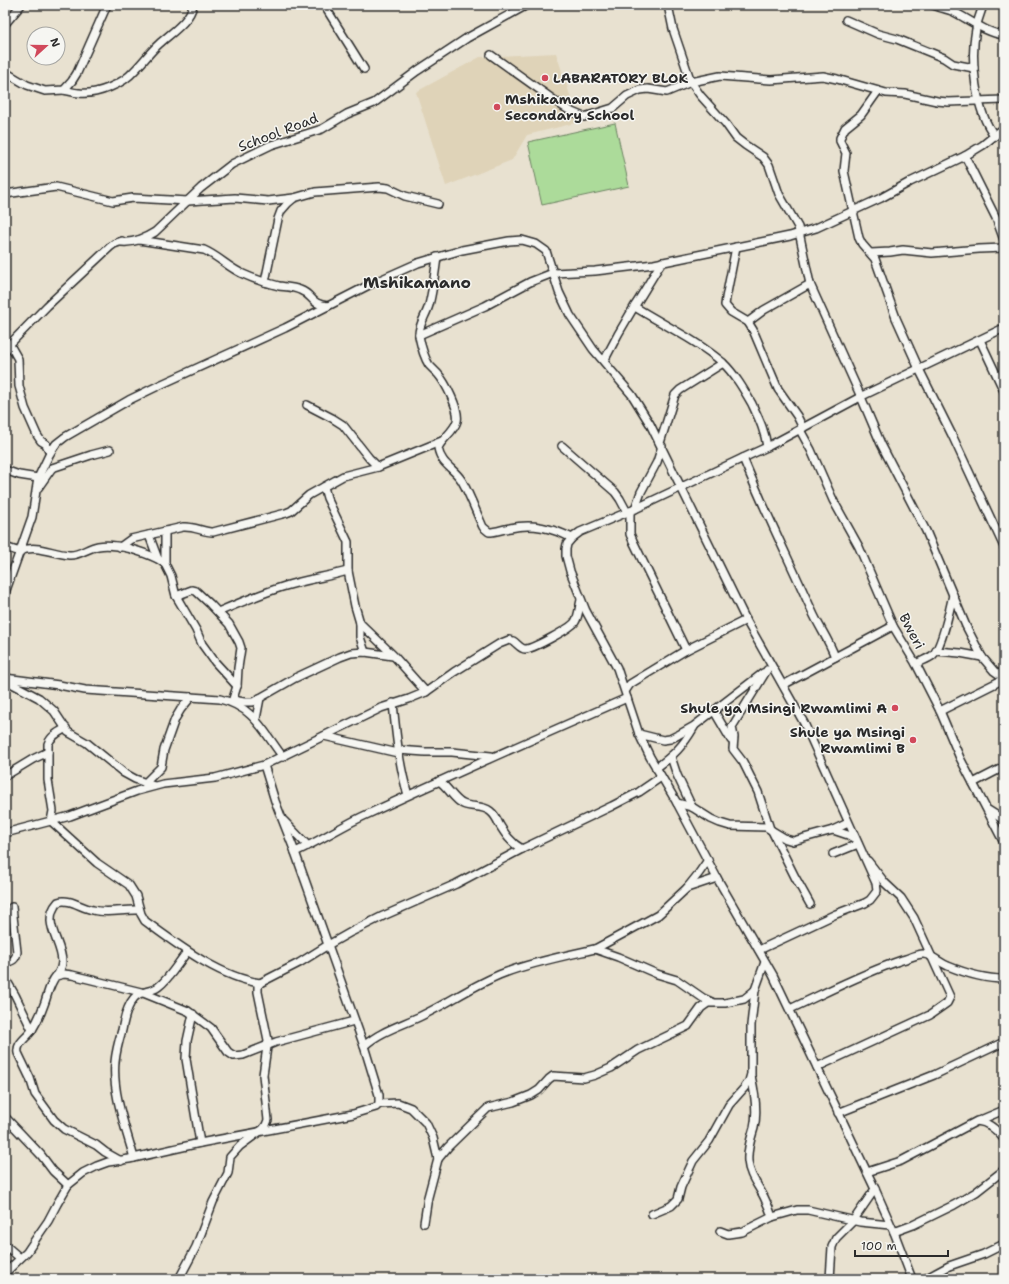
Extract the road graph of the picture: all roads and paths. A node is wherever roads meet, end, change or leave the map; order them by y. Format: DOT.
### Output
graph roads {
  1 [pos="21,5"];
  2 [pos="107,5"];
  3 [pos="193,5"];
  4 [pos="324,5"];
  5 [pos="527,5"];
  6 [pos="668,5"];
  7 [pos="933,5"];
  8 [pos="983,5"];
  9 [pos="846,20"];
  10 [pos="6,22"];
  11 [pos="976,25"];
  12 [pos="1004,35"];
  13 [pos="491,55"];
  14 [pos="974,68"];
  15 [pos="364,69"];
  16 [pos="5,72"];
  17 [pos="692,82"];
  18 [pos="64,90"];
  19 [pos="878,91"];
  20 [pos="1004,100"];
  21 [pos="979,101"];
  22 [pos="1004,128"];
  23 [pos="995,136"];
  24 [pos="965,156"];
  25 [pos="5,194"];
  26 [pos="294,198"];
  27 [pos="188,201"];
  28 [pos="438,204"];
  29 [pos="853,211"];
  30 [pos="800,234"];
  31 [pos="138,240"];
  32 [pos="1004,240"];
  33 [pos="736,247"];
  34 [pos="1004,248"];
  35 [pos="871,253"];
  36 [pos="437,257"];
  37 [pos="662,262"];
  38 [pos="553,273"];
  39 [pos="265,282"];
  40 [pos="810,284"];
  41 [pos="328,306"];
  42 [pos="635,306"];
  43 [pos="748,322"];
  44 [pos="1004,328"];
  45 [pos="419,335"];
  46 [pos="980,340"];
  47 [pos="7,347"];
  48 [pos="604,361"];
  49 [pos="722,363"];
  50 [pos="919,369"];
  51 [pos="1004,391"];
  52 [pos="861,397"];
  53 [pos="307,405"];
  54 [pos="801,429"];
  55 [pos="442,441"];
  56 [pos="661,445"];
  57 [pos="562,446"];
  58 [pos="767,447"];
  59 [pos="110,450"];
  60 [pos="50,453"];
  61 [pos="743,458"];
  62 [pos="378,467"];
  63 [pos="5,470"];
  64 [pos="38,478"];
  65 [pos="324,487"];
  66 [pos="682,487"];
  67 [pos="35,491"];
  68 [pos="631,511"];
  69 [pos="165,531"];
  70 [pos="149,535"];
  71 [pos="572,538"];
  72 [pos="5,547"];
  73 [pos="120,547"];
  74 [pos="1004,547"];
  75 [pos="20,552"];
  76 [pos="158,559"];
  77 [pos="165,564"];
  78 [pos="348,571"];
  79 [pos="5,594"];
  80 [pos="954,594"];
  81 [pos="176,596"];
  82 [pos="581,600"];
  83 [pos="218,612"];
  84 [pos="746,620"];
  85 [pos="360,623"];
  86 [pos="893,626"];
  87 [pos="686,650"];
  88 [pos="936,651"];
  89 [pos="365,652"];
  90 [pos="394,656"];
  91 [pos="982,656"];
  92 [pos="835,657"];
  93 [pos="916,664"];
  94 [pos="769,668"];
  95 [pos="994,671"];
  96 [pos="5,679"];
  97 [pos="1004,679"];
  98 [pos="994,684"];
  99 [pos="783,685"];
  100 [pos="237,686"];
  101 [pos="626,690"];
  102 [pos="426,692"];
  103 [pos="191,697"];
  104 [pos="260,698"];
  105 [pos="627,698"];
  106 [pos="232,701"];
  107 [pos="393,703"];
  108 [pos="714,711"];
  109 [pos="940,711"];
  110 [pos="256,719"];
  111 [pos="694,726"];
  112 [pos="66,728"];
  113 [pos="639,734"];
  114 [pos="324,736"];
  115 [pos="733,744"];
  116 [pos="48,752"];
  117 [pos="398,752"];
  118 [pos="493,756"];
  119 [pos="282,757"];
  120 [pos="671,757"];
  121 [pos="264,765"];
  122 [pos="1004,767"];
  123 [pos="656,768"];
  124 [pos="5,776"];
  125 [pos="661,777"];
  126 [pos="439,781"];
  127 [pos="145,783"];
  128 [pos="973,783"];
  129 [pos="154,787"];
  130 [pos="408,795"];
  131 [pos="677,802"];
  132 [pos="692,806"];
  133 [pos="986,808"];
  134 [pos="282,818"];
  135 [pos="1004,820"];
  136 [pos="51,821"];
  137 [pos="848,823"];
  138 [pos="771,829"];
  139 [pos="833,830"];
  140 [pos="5,833"];
  141 [pos="857,842"];
  142 [pos="1004,843"];
  143 [pos="308,846"];
  144 [pos="522,849"];
  145 [pos="295,852"];
  146 [pos="833,854"];
  147 [pos="864,857"];
  148 [pos="708,860"];
  149 [pos="717,878"];
  150 [pos="687,888"];
  151 [pos="810,904"];
  152 [pos="12,906"];
  153 [pos="139,910"];
  154 [pos="328,945"];
  155 [pos="595,949"];
  156 [pos="759,950"];
  157 [pos="187,952"];
  158 [pos="931,957"];
  159 [pos="765,962"];
  160 [pos="5,963"];
  161 [pos="58,974"];
  162 [pos="5,978"];
  163 [pos="1004,979"];
  164 [pos="260,983"];
  165 [pos="755,990"];
  166 [pos="141,992"];
  167 [pos="712,1002"];
  168 [pos="790,1009"];
  169 [pos="193,1014"];
  170 [pos="354,1021"];
  171 [pos="32,1030"];
  172 [pos="1004,1042"];
  173 [pos="268,1046"];
  174 [pos="364,1046"];
  175 [pos="817,1067"];
  176 [pos="750,1074"];
  177 [pos="379,1104"];
  178 [pos="1004,1110"];
  179 [pos="838,1113"];
  180 [pos="5,1117"];
  181 [pos="977,1121"];
  182 [pos="258,1133"];
  183 [pos="1004,1139"];
  184 [pos="200,1143"];
  185 [pos="134,1158"];
  186 [pos="438,1159"];
  187 [pos="121,1161"];
  188 [pos="1004,1170"];
  189 [pos="866,1172"];
  190 [pos="68,1185"];
  191 [pos="875,1189"];
  192 [pos="652,1214"];
  193 [pos="772,1217"];
  194 [pos="853,1221"];
  195 [pos="424,1223"];
  196 [pos="890,1224"];
  197 [pos="720,1231"];
  198 [pos="894,1232"];
  199 [pos="5,1244"];
  200 [pos="1004,1244"];
  201 [pos="20,1258"];
  202 [pos="5,1273"];
  203 [pos="179,1279"];
  204 [pos="830,1279"];
  205 [pos="912,1279"];
  206 [pos="925,1279"];
  1 -- 10 [label="street"];
  2 -- 18 [label="street"];
  3 -- 18 [label="street"];
  4 -- 15 [label="street"];
  5 -- 27 [label="street, School Road"];
  6 -- 17 [label="street"];
  7 -- 11 [label="street"];
  8 -- 11 [label="street"];
  9 -- 14 [label="street"];
  11 -- 12 [label="street"];
  11 -- 14 [label="street"];
  13 -- 17 [label="street"];
  14 -- 21 [label="street"];
  16 -- 18 [label="street"];
  17 -- 19 [label="street"];
  17 -- 30 [label="street"];
  19 -- 21 [label="street"];
  19 -- 29 [label="street"];
  20 -- 21 [label="street"];
  21 -- 23 [label="street"];
  22 -- 23 [label="street"];
  23 -- 24 [label="street"];
  24 -- 29 [label="street"];
  24 -- 32 [label="street"];
  25 -- 27 [label="street"];
  26 -- 27 [label="street"];
  26 -- 28 [label="street"];
  26 -- 39 [label="street"];
  27 -- 31 [label="street, School Road"];
  29 -- 30 [label="street"];
  29 -- 35 [label="street"];
  30 -- 33 [label="street"];
  30 -- 40 [label="street"];
  31 -- 39 [label="street"];
  31 -- 47 [label="street, School Road"];
  33 -- 37 [label="street"];
  33 -- 43 [label="street"];
  34 -- 35 [label="street"];
  35 -- 50 [label="street"];
  36 -- 38 [label="street"];
  36 -- 41 [label="street"];
  36 -- 45 [label="street"];
  37 -- 38 [label="street"];
  37 -- 42 [label="street"];
  38 -- 45 [label="street"];
  38 -- 48 [label="street"];
  39 -- 41 [label="street"];
  40 -- 43 [label="street"];
  40 -- 52 [label="street"];
  41 -- 60 [label="street"];
  42 -- 48 [label="street"];
  42 -- 49 [label="street"];
  43 -- 54 [label="street, Bweri"];
  44 -- 46 [label="street"];
  45 -- 55 [label="street"];
  46 -- 50 [label="street"];
  46 -- 51 [label="street"];
  47 -- 60 [label="street"];
  48 -- 56 [label="street"];
  49 -- 56 [label="street"];
  49 -- 58 [label="street"];
  50 -- 52 [label="street"];
  50 -- 74 [label="street"];
  52 -- 54 [label="street"];
  52 -- 80 [label="street"];
  53 -- 62 [label="street"];
  54 -- 58 [label="street"];
  54 -- 86 [label="street, Bweri"];
  55 -- 62 [label="street"];
  55 -- 71 [label="street"];
  56 -- 66 [label="street"];
  56 -- 68 [label="street"];
  57 -- 68 [label="street"];
  58 -- 61 [label="street"];
  59 -- 67 [label="street"];
  60 -- 64 [label="street"];
  61 -- 66 [label="street"];
  61 -- 92 [label="street"];
  62 -- 65 [label="street"];
  63 -- 64 [label="street"];
  64 -- 67 [label="street"];
  65 -- 69 [label="street"];
  65 -- 78 [label="street"];
  66 -- 68 [label="street"];
  66 -- 84 [label="street"];
  67 -- 75 [label="street"];
  68 -- 71 [label="street"];
  68 -- 87 [label="street"];
  69 -- 70 [label="street"];
  69 -- 77 [label="street"];
  70 -- 73 [label="street"];
  70 -- 76 [label="street"];
  71 -- 82 [label="street"];
  72 -- 75 [label="street"];
  73 -- 75 [label="street"];
  73 -- 76 [label="street"];
  75 -- 79 [label="street"];
  76 -- 77 [label="street"];
  77 -- 81 [label="street"];
  78 -- 83 [label="street"];
  78 -- 85 [label="street"];
  80 -- 88 [label="street"];
  80 -- 91 [label="street"];
  81 -- 83 [label="street"];
  81 -- 100 [label="street"];
  82 -- 101 [label="street"];
  82 -- 102 [label="street"];
  83 -- 100 [label="street"];
  84 -- 87 [label="street"];
  84 -- 94 [label="street"];
  85 -- 89 [label="street"];
  85 -- 90 [label="street"];
  86 -- 92 [label="street"];
  86 -- 93 [label="street, Bweri"];
  87 -- 101 [label="street"];
  88 -- 91 [label="street"];
  88 -- 93 [label="street"];
  89 -- 90 [label="street"];
  89 -- 104 [label="street"];
  90 -- 102 [label="street"];
  91 -- 95 [label="street"];
  92 -- 99 [label="street"];
  93 -- 109 [label="street, Bweri"];
  94 -- 99 [label="street"];
  94 -- 108 [label="street"];
  94 -- 115 [label="street"];
  95 -- 97 [label="street"];
  95 -- 98 [label="street"];
  96 -- 103 [label="street"];
  96 -- 112 [label="street"];
  97 -- 98 [label="street"];
  98 -- 109 [label="street"];
  99 -- 137 [label="street"];
  100 -- 106 [label="street"];
  101 -- 105 [label="street"];
  102 -- 107 [label="street"];
  103 -- 106 [label="street"];
  103 -- 127 [label="street"];
  104 -- 106 [label="street"];
  104 -- 110 [label="street"];
  105 -- 113 [label="street"];
  105 -- 118 [label="street"];
  106 -- 110 [label="street"];
  107 -- 114 [label="street"];
  107 -- 117 [label="street"];
  108 -- 111 [label="street"];
  108 -- 115 [label="street"];
  109 -- 128 [label="street, Bweri"];
  110 -- 119 [label="street"];
  111 -- 113 [label="street"];
  111 -- 120 [label="street"];
  112 -- 116 [label="street"];
  112 -- 127 [label="street"];
  113 -- 123 [label="street"];
  114 -- 117 [label="street"];
  114 -- 119 [label="street"];
  115 -- 138 [label="street"];
  116 -- 124 [label="street"];
  116 -- 136 [label="street"];
  117 -- 118 [label="street"];
  117 -- 130 [label="street"];
  118 -- 126 [label="street"];
  119 -- 121 [label="street"];
  120 -- 123 [label="street"];
  120 -- 132 [label="street"];
  121 -- 129 [label="street"];
  121 -- 134 [label="street"];
  122 -- 128 [label="street"];
  123 -- 125 [label="street"];
  125 -- 131 [label="street"];
  125 -- 144 [label="street"];
  126 -- 130 [label="street"];
  126 -- 144 [label="street"];
  127 -- 129 [label="street"];
  128 -- 133 [label="street, Bweri"];
  129 -- 136 [label="street"];
  130 -- 143 [label="street"];
  131 -- 132 [label="street"];
  131 -- 148 [label="street"];
  132 -- 138 [label="street"];
  133 -- 135 [label="street"];
  133 -- 142 [label="street, Bweri"];
  134 -- 143 [label="street"];
  134 -- 145 [label="street"];
  136 -- 140 [label="street"];
  136 -- 153 [label="street"];
  137 -- 139 [label="street"];
  137 -- 141 [label="street"];
  138 -- 139 [label="street"];
  138 -- 151 [label="street"];
  139 -- 141 [label="street"];
  141 -- 146 [label="street"];
  141 -- 147 [label="street"];
  143 -- 145 [label="street"];
  144 -- 154 [label="street"];
  145 -- 154 [label="street"];
  147 -- 156 [label="street"];
  147 -- 158 [label="street"];
  148 -- 149 [label="street"];
  148 -- 150 [label="street"];
  149 -- 150 [label="street"];
  149 -- 156 [label="street"];
  150 -- 155 [label="street"];
  152 -- 160 [label="street"];
  153 -- 157 [label="street"];
  153 -- 161 [label="street"];
  154 -- 164 [label="street"];
  154 -- 170 [label="street"];
  155 -- 167 [label="street"];
  155 -- 174 [label="street"];
  156 -- 159 [label="street"];
  157 -- 164 [label="street"];
  157 -- 166 [label="street"];
  158 -- 163 [label="street"];
  158 -- 168 [label="street"];
  158 -- 175 [label="street"];
  159 -- 165 [label="street"];
  159 -- 168 [label="street"];
  161 -- 166 [label="street"];
  161 -- 171 [label="street"];
  162 -- 171 [label="street"];
  164 -- 173 [label="street"];
  165 -- 167 [label="street"];
  165 -- 176 [label="street"];
  166 -- 169 [label="street"];
  166 -- 185 [label="street"];
  167 -- 186 [label="street"];
  168 -- 175 [label="street"];
  169 -- 173 [label="street"];
  169 -- 184 [label="street"];
  170 -- 173 [label="street"];
  170 -- 174 [label="street"];
  171 -- 187 [label="street"];
  172 -- 179 [label="street"];
  173 -- 182 [label="street"];
  174 -- 177 [label="street"];
  175 -- 179 [label="street"];
  176 -- 192 [label="street"];
  176 -- 193 [label="street"];
  177 -- 182 [label="street"];
  177 -- 186 [label="street"];
  178 -- 181 [label="street"];
  179 -- 189 [label="street"];
  180 -- 190 [label="street"];
  181 -- 183 [label="street"];
  181 -- 189 [label="street"];
  182 -- 184 [label="street"];
  182 -- 203 [label="street"];
  184 -- 185 [label="street"];
  185 -- 187 [label="street"];
  186 -- 195 [label="street"];
  187 -- 190 [label="street"];
  188 -- 198 [label="street"];
  189 -- 191 [label="street"];
  190 -- 201 [label="street"];
  191 -- 194 [label="street"];
  191 -- 196 [label="street"];
  193 -- 194 [label="street"];
  193 -- 197 [label="street"];
  194 -- 196 [label="street"];
  194 -- 204 [label="street"];
  196 -- 198 [label="street"];
  198 -- 205 [label="street"];
  199 -- 201 [label="street"];
  200 -- 206 [label="street"];
  201 -- 202 [label="street"];
}
